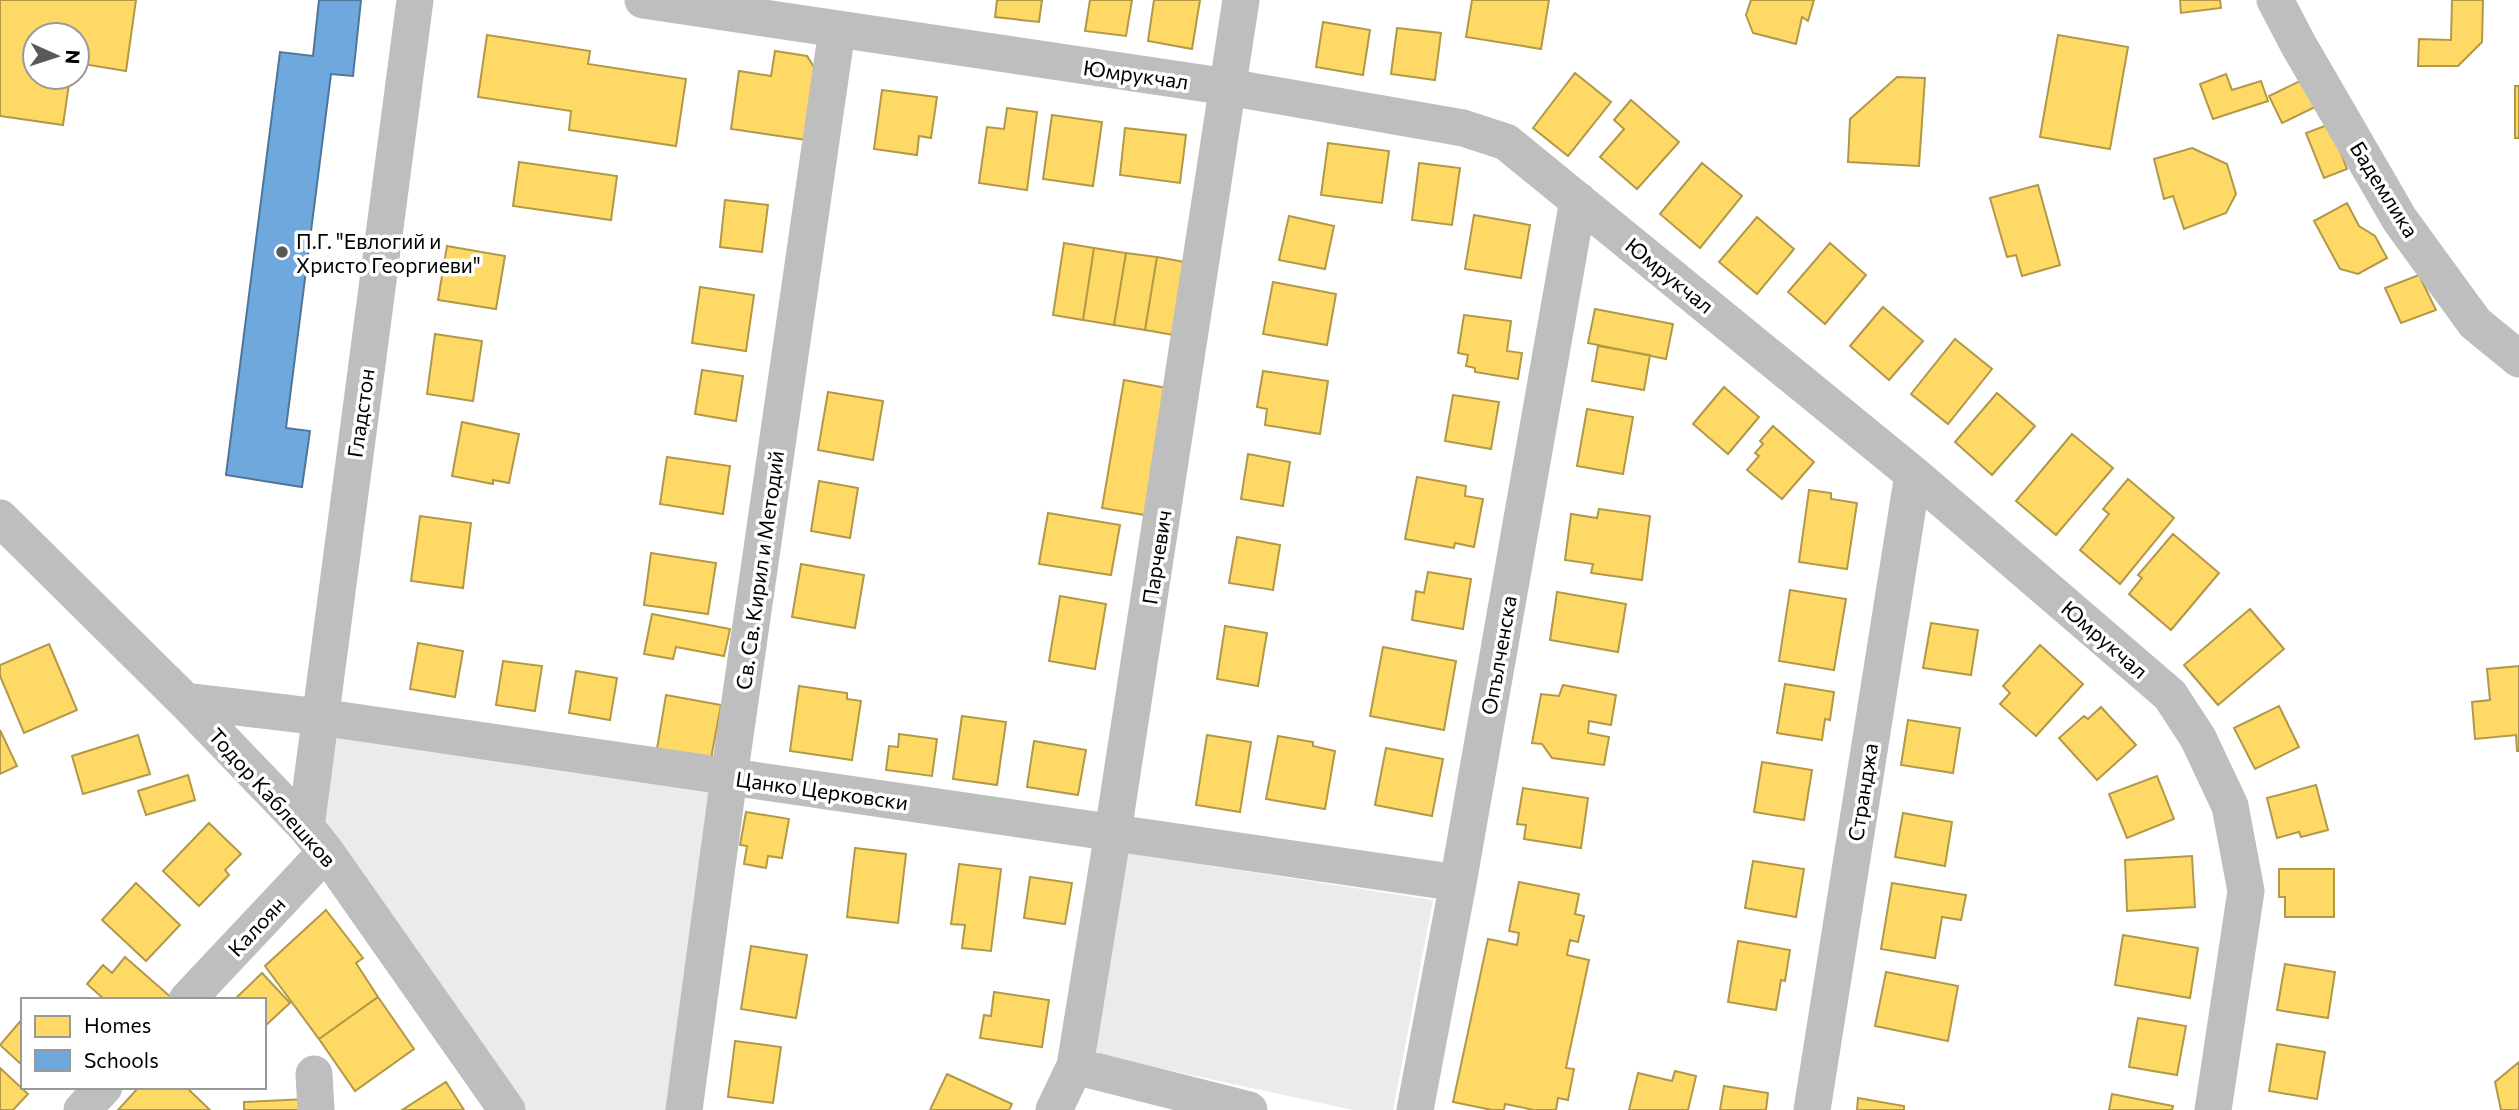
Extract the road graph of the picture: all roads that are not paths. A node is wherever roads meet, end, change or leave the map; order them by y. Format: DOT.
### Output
graph roads {
  1 [pos="415,0"];
  2 [pos="643,0"];
  3 [pos="1241,0"];
  4 [pos="2275,0"];
  5 [pos="837,30"];
  6 [pos="1228,87"];
  7 [pos="1578,200"];
  8 [pos="2519,359"];
  9 [pos="1913,474"];
  10 [pos="0,518"];
  11 [pos="185,701"];
  12 [pos="320,717"];
  13 [pos="729,777"];
  14 [pos="1113,832"];
  15 [pos="316,839"];
  16 [pos="1458,883"];
  17 [pos="189,998"];
  18 [pos="1074,1066"];
  19 [pos="102,1089"];
  20 [pos="1421,1109"];
  21 [pos="82,1110"];
  22 [pos="507,1110"];
  23 [pos="684,1110"];
  24 [pos="1054,1110"];
  25 [pos="1249,1110"];
  26 [pos="1812,1110"];
  27 [pos="2213,1110"];
  1 -- 12 [label="street, Гладстон"];
  2 -- 5 [label="street, Юмрукчал"];
  3 -- 6 [label="street, Парчевич"];
  4 -- 8 [label="street, Бадемлика"];
  5 -- 6 [label="street, Юмрукчал"];
  5 -- 13 [label="street, Св. Св. Кирил и Методий"];
  6 -- 7 [label="street, Юмрукчал"];
  6 -- 14 [label="street, Парчевич"];
  7 -- 9 [label="street, Юмрукчал"];
  7 -- 16 [label="street, Опълченска"];
  9 -- 26 [label="street, Странджа"];
  9 -- 27 [label="street, Юмрукчал"];
  10 -- 11 [label="street, Тодор Каблешков"];
  11 -- 12 [label="street, Цанко Церковски"];
  11 -- 15 [label="street, Тодор Каблешков"];
  12 -- 13 [label="street, Цанко Церковски"];
  12 -- 15 [label="street, Гладстон"];
  13 -- 14 [label="street, Цанко Церковски"];
  13 -- 23 [label="street, Св. Св. Кирил и Методий"];
  14 -- 16 [label="street, Цанко Церковски"];
  14 -- 18 [label="street, Парчевич"];
  15 -- 17 [label="street, Калоян"];
  15 -- 22 [label="street, Тодор Каблешков"];
  16 -- 20 [label="street, Опълченска"];
  18 -- 24 [label="street, Парчевич"];
  18 -- 25 [label="street"];
  19 -- 21 [label="street"];
}
